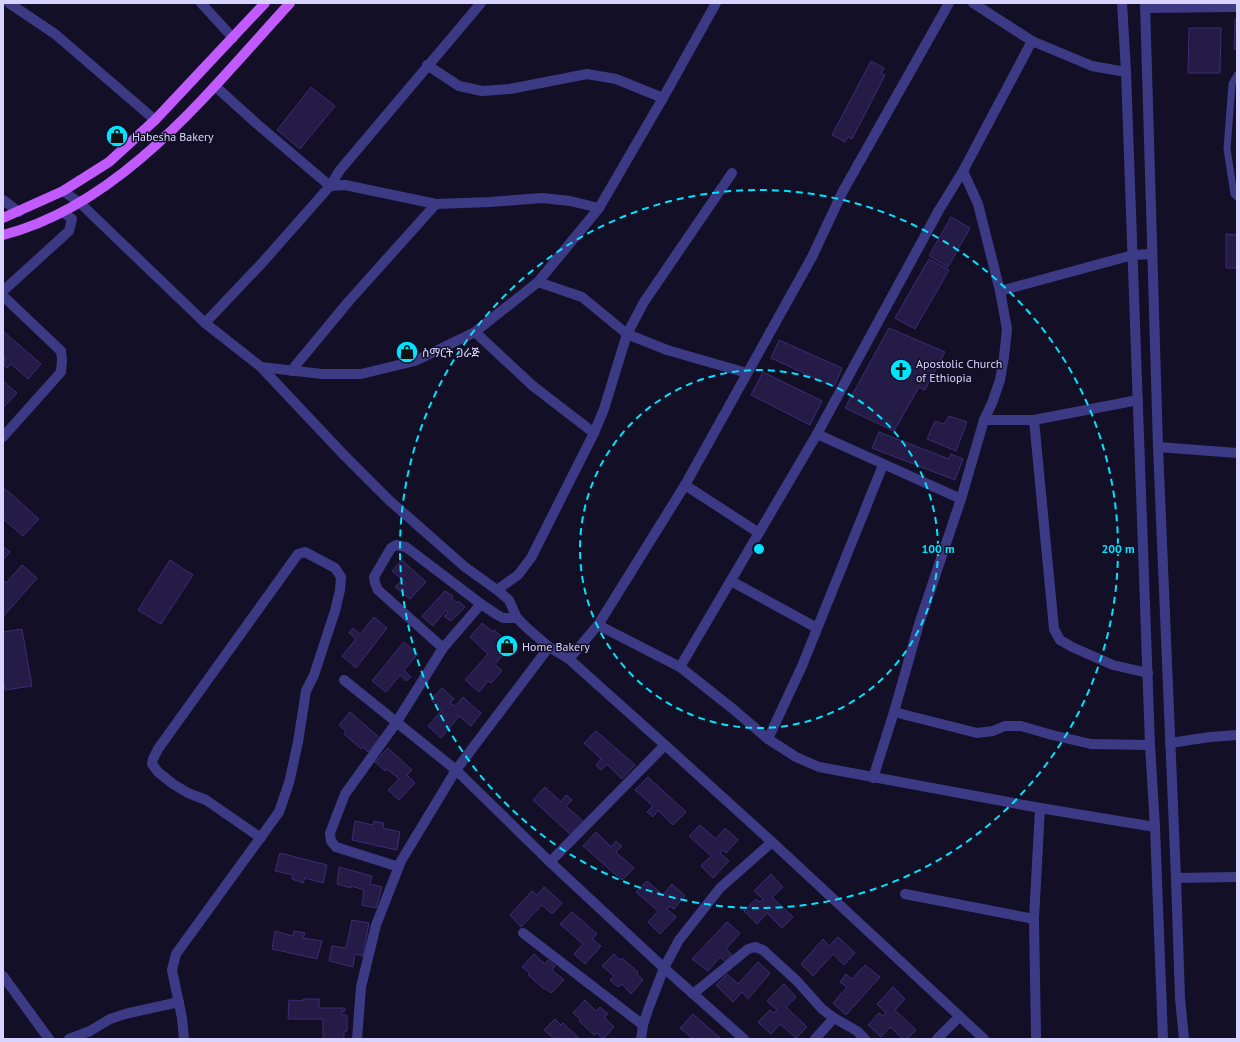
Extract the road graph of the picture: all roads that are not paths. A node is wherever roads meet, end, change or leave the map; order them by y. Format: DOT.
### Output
graph roads {
  1 [pos="9,3"];
  2 [pos="201,3"];
  3 [pos="265,3"];
  4 [pos="290,3"];
  5 [pos="716,3"];
  6 [pos="949,3"];
  7 [pos="973,3"];
  8 [pos="1122,3"];
  9 [pos="475,5"];
  10 [pos="1145,6"];
  11 [pos="1237,7"];
  12 [pos="233,38"];
  13 [pos="1032,42"];
  14 [pos="427,65"];
  15 [pos="1126,72"];
  16 [pos="1237,75"];
  17 [pos="215,86"];
  18 [pos="663,98"];
  19 [pos="155,120"];
  20 [pos="963,171"];
  21 [pos="732,173"];
  22 [pos="330,186"];
  23 [pos="63,191"];
  24 [pos="1237,197"];
  25 [pos="3,200"];
  26 [pos="80,203"];
  27 [pos="436,204"];
  28 [pos="598,208"];
  29 [pos="19,212"];
  30 [pos="63,212"];
  31 [pos="3,218"];
  32 [pos="3,235"];
  33 [pos="1152,254"];
  34 [pos="1133,255"];
  35 [pos="538,282"];
  36 [pos="3,291"];
  37 [pos="1000,291"];
  38 [pos="3,296"];
  39 [pos="205,322"];
  40 [pos="475,332"];
  41 [pos="627,334"];
  42 [pos="261,367"];
  43 [pos="292,371"];
  44 [pos="747,373"];
  45 [pos="1138,400"];
  46 [pos="984,420"];
  47 [pos="1034,420"];
  48 [pos="594,433"];
  49 [pos="817,434"];
  50 [pos="3,437"];
  51 [pos="1158,447"];
  52 [pos="1237,453"];
  53 [pos="884,464"];
  54 [pos="686,485"];
  55 [pos="961,500"];
  56 [pos="759,533"];
  57 [pos="731,581"];
  58 [pos="497,590"];
  59 [pos="481,604"];
  60 [pos="517,618"];
  61 [pos="598,625"];
  62 [pos="817,628"];
  63 [pos="549,647"];
  64 [pos="443,648"];
  65 [pos="568,659"];
  66 [pos="680,667"];
  67 [pos="1148,673"];
  68 [pos="344,680"];
  69 [pos="894,712"];
  70 [pos="396,723"];
  71 [pos="1237,734"];
  72 [pos="768,740"];
  73 [pos="1170,743"];
  74 [pos="665,745"];
  75 [pos="1150,745"];
  76 [pos="456,770"];
  77 [pos="873,778"];
  78 [pos="1171,788"];
  79 [pos="1153,790"];
  80 [pos="1040,808"];
  81 [pos="1155,827"];
  82 [pos="261,838"];
  83 [pos="772,842"];
  84 [pos="550,862"];
  85 [pos="399,867"];
  86 [pos="1237,877"];
  87 [pos="1176,878"];
  88 [pos="905,894"];
  89 [pos="1034,919"];
  90 [pos="523,933"];
  91 [pos="664,968"];
  92 [pos="3,976"];
  93 [pos="693,994"];
  94 [pos="179,1002"];
  95 [pos="959,1017"];
  96 [pos="834,1018"];
  97 [pos="643,1025"];
  98 [pos="1036,1037"];
  99 [pos="48,1039"];
  100 [pos="69,1039"];
  101 [pos="184,1039"];
  102 [pos="357,1039"];
  103 [pos="641,1039"];
  104 [pos="744,1039"];
  105 [pos="815,1039"];
  106 [pos="865,1039"];
  107 [pos="937,1039"];
  108 [pos="984,1039"];
  109 [pos="1163,1039"];
  110 [pos="1184,1039"];
  1 -- 19 [label="street"];
  2 -- 12 [label="street"];
  3 -- 12 [label="main road"];
  4 -- 17 [label="main road"];
  5 -- 18 [label="street"];
  6 -- 44 [label="street"];
  7 -- 13 [label="street"];
  8 -- 15 [label="street"];
  9 -- 14 [label="street"];
  10 -- 11 [label="street"];
  10 -- 33 [label="street"];
  12 -- 19 [label="main road"];
  13 -- 15 [label="street"];
  13 -- 20 [label="street"];
  14 -- 18 [label="street"];
  14 -- 22 [label="street"];
  15 -- 34 [label="street"];
  16 -- 24 [label="lane"];
  17 -- 22 [label="street"];
  17 -- 26 [label="main road"];
  18 -- 28 [label="street"];
  19 -- 23 [label="main road"];
  20 -- 37 [label="street"];
  20 -- 49 [label="street"];
  21 -- 41 [label="street"];
  22 -- 27 [label="street"];
  22 -- 39 [label="street"];
  23 -- 26 [label="street"];
  23 -- 29 [label="main road"];
  25 -- 29 [label="street"];
  26 -- 30 [label="main road"];
  26 -- 39 [label="street"];
  27 -- 28 [label="street"];
  27 -- 43 [label="street"];
  28 -- 35 [label="street"];
  29 -- 31 [label="main road"];
  30 -- 32 [label="main road"];
  30 -- 36 [label="street"];
  33 -- 34 [label="street"];
  33 -- 51 [label="street"];
  34 -- 37 [label="street"];
  34 -- 45 [label="street"];
  35 -- 40 [label="street"];
  35 -- 41 [label="street"];
  37 -- 46 [label="street"];
  38 -- 50 [label="street"];
  39 -- 42 [label="street"];
  40 -- 43 [label="street"];
  40 -- 48 [label="street"];
  41 -- 44 [label="street"];
  41 -- 48 [label="street"];
  42 -- 43 [label="street"];
  42 -- 58 [label="street"];
  44 -- 54 [label="street"];
  45 -- 47 [label="street"];
  45 -- 67 [label="street"];
  46 -- 47 [label="street"];
  46 -- 55 [label="street"];
  47 -- 67 [label="street"];
  48 -- 58 [label="street"];
  49 -- 53 [label="street"];
  49 -- 56 [label="street"];
  51 -- 52 [label="street"];
  51 -- 73 [label="street"];
  53 -- 55 [label="street"];
  53 -- 62 [label="street"];
  54 -- 56 [label="street"];
  54 -- 61 [label="street"];
  55 -- 69 [label="street"];
  56 -- 57 [label="street"];
  57 -- 62 [label="street"];
  57 -- 66 [label="street"];
  58 -- 60 [label="street"];
  59 -- 60 [label="street"];
  59 -- 64 [label="street"];
  59 -- 64 [label="street"];
  60 -- 63 [label="street"];
  61 -- 65 [label="street"];
  61 -- 66 [label="street"];
  62 -- 72 [label="street"];
  63 -- 65 [label="street"];
  63 -- 76 [label="street"];
  64 -- 70 [label="street"];
  65 -- 74 [label="street"];
  66 -- 72 [label="street"];
  67 -- 75 [label="street"];
  68 -- 70 [label="street"];
  69 -- 75 [label="street"];
  69 -- 77 [label="street"];
  70 -- 76 [label="street"];
  70 -- 85 [label="street"];
  71 -- 73 [label="street"];
  72 -- 77 [label="street"];
  73 -- 78 [label="street"];
  74 -- 83 [label="street"];
  74 -- 84 [label="street"];
  75 -- 79 [label="street"];
  76 -- 84 [label="street"];
  76 -- 85 [label="street"];
  77 -- 80 [label="street"];
  78 -- 79 [label="street"];
  78 -- 87 [label="street"];
  79 -- 81 [label="street"];
  80 -- 81 [label="street"];
  80 -- 89 [label="street"];
  81 -- 109 [label="street"];
  82 -- 82 [label="street"];
  82 -- 94 [label="street"];
  83 -- 91 [label="street"];
  83 -- 95 [label="street"];
  84 -- 91 [label="street"];
  85 -- 102 [label="street"];
  86 -- 87 [label="street"];
  87 -- 110 [label="street"];
  88 -- 89 [label="street"];
  89 -- 98 [label="street"];
  90 -- 97 [label="street"];
  91 -- 93 [label="street"];
  91 -- 97 [label="street"];
  92 -- 99 [label="street"];
  93 -- 96 [label="street"];
  93 -- 104 [label="street"];
  94 -- 100 [label="street"];
  94 -- 101 [label="street"];
  95 -- 107 [label="street"];
  95 -- 108 [label="street"];
  96 -- 105 [label="street"];
  96 -- 106 [label="street"];
  97 -- 103 [label="street"];
}
